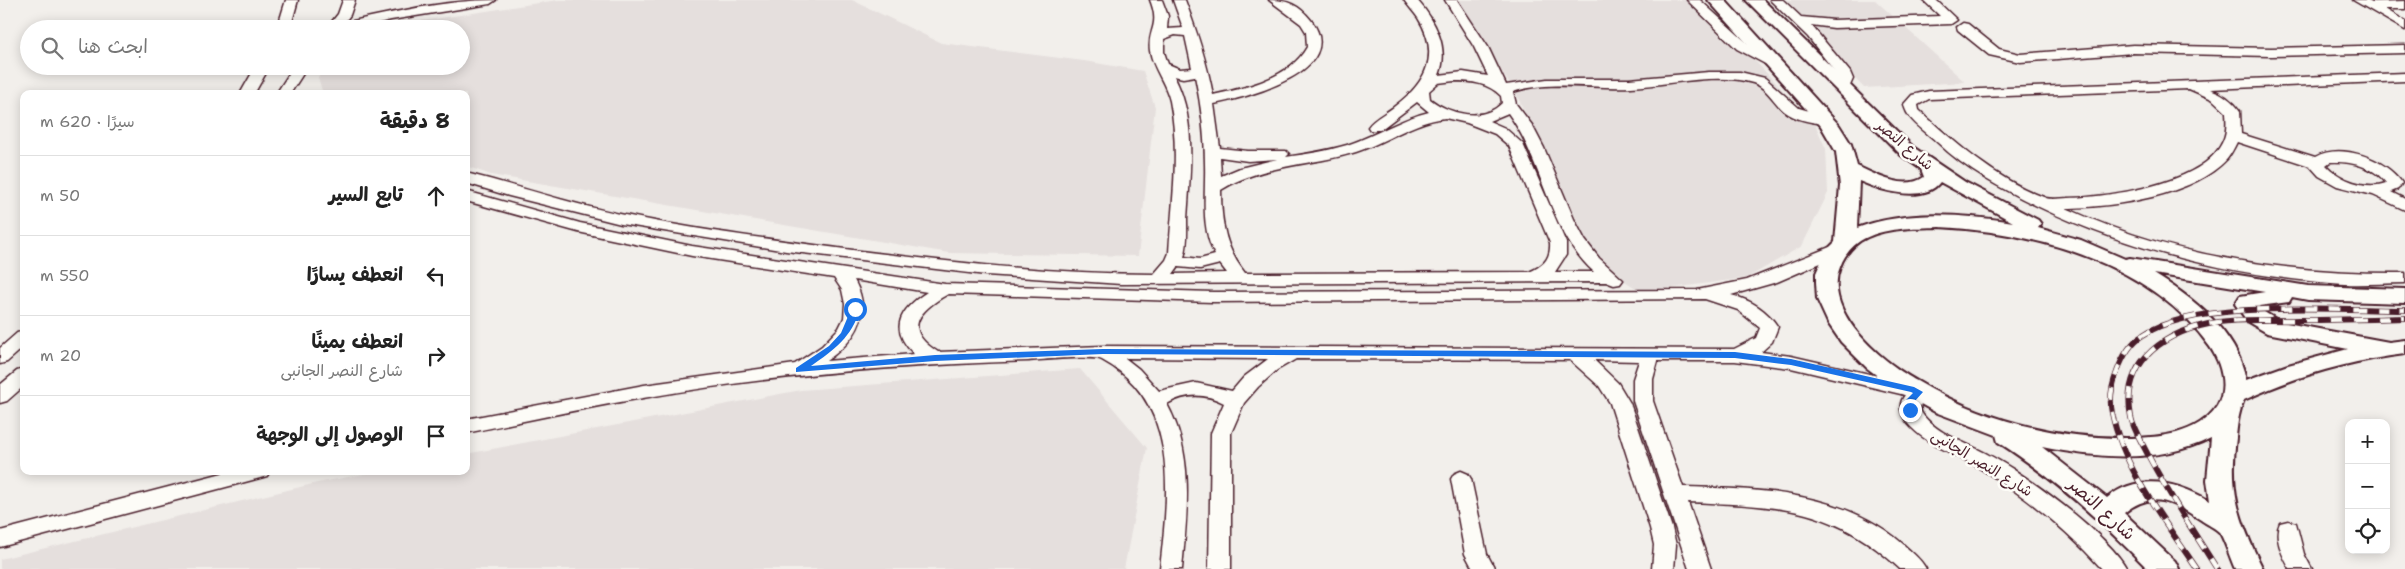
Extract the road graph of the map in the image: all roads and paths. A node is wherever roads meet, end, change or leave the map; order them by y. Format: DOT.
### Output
graph roads {
  1 [pos="292,0"];
  2 [pos="349,0"];
  3 [pos="490,0"];
  4 [pos="1156,0"];
  5 [pos="1179,0"];
  6 [pos="1275,0"];
  7 [pos="1410,0"];
  8 [pos="1451,0"];
  9 [pos="1693,0"];
  10 [pos="1716,0"];
  11 [pos="1754,0"];
  12 [pos="1776,0"];
  13 [pos="1929,0"];
  14 [pos="473,1"];
  15 [pos="2367,2"];
  16 [pos="2405,5"];
  17 [pos="285,20"];
  18 [pos="340,20"];
  19 [pos="375,20"];
  20 [pos="1798,20"];
  21 [pos="1953,23"];
  22 [pos="1837,26"];
  23 [pos="2405,26"];
  24 [pos="1192,33"];
  25 [pos="1814,34"];
  26 [pos="1157,36"];
  27 [pos="2405,49"];
  28 [pos="1994,52"];
  29 [pos="1776,64"];
  30 [pos="1164,67"];
  31 [pos="1202,68"];
  32 [pos="2018,72"];
  33 [pos="258,75"];
  34 [pos="295,75"];
  35 [pos="2405,77"];
  36 [pos="1424,86"];
  37 [pos="1843,87"];
  38 [pos="249,90"];
  39 [pos="286,90"];
  40 [pos="2218,90"];
  41 [pos="1504,94"];
  42 [pos="1207,101"];
  43 [pos="1445,114"];
  44 [pos="1469,118"];
  45 [pos="1824,120"];
  46 [pos="2233,136"];
  47 [pos="1213,152"];
  48 [pos="2318,163"];
  49 [pos="1928,166"];
  50 [pos="1849,169"];
  51 [pos="470,179"];
  52 [pos="1214,187"];
  53 [pos="2382,189"];
  54 [pos="470,197"];
  55 [pos="2405,198"];
  56 [pos="2091,202"];
  57 [pos="2043,203"];
  58 [pos="2405,205"];
  59 [pos="2091,223"];
  60 [pos="1843,245"];
  61 [pos="2085,250"];
  62 [pos="1224,258"];
  63 [pos="1558,258"];
  64 [pos="1588,259"];
  65 [pos="2110,260"];
  66 [pos="1174,261"];
  67 [pos="924,264"];
  68 [pos="842,274"];
  69 [pos="1610,277"];
  70 [pos="1240,278"];
  71 [pos="1444,278"];
  72 [pos="1530,278"];
  73 [pos="2405,278"];
  74 [pos="1159,279"];
  75 [pos="910,284"];
  76 [pos="944,289"];
  77 [pos="2308,293"];
  78 [pos="1697,295"];
  79 [pos="1640,296"];
  80 [pos="2405,296"];
  81 [pos="1451,297"];
  82 [pos="20,340"];
  83 [pos="2397,348"];
  84 [pos="1103,352"];
  85 [pos="1293,353"];
  86 [pos="1572,353"];
  87 [pos="1651,354"];
  88 [pos="1735,355"];
  89 [pos="0,358"];
  90 [pos="935,358"];
  91 [pos="799,370"];
  92 [pos="20,378"];
  93 [pos="1916,391"];
  94 [pos="0,396"];
  95 [pos="1156,401"];
  96 [pos="1235,401"];
  97 [pos="2231,402"];
  98 [pos="1983,422"];
  99 [pos="470,425"];
  100 [pos="245,475"];
  101 [pos="1460,479"];
  102 [pos="1673,494"];
  103 [pos="2108,511"];
  104 [pos="2227,524"];
  105 [pos="2288,529"];
  106 [pos="0,539"];
  107 [pos="1171,569"];
  108 [pos="1220,569"];
  109 [pos="1484,569"];
  110 [pos="1663,569"];
  111 [pos="1700,569"];
  112 [pos="1914,569"];
  113 [pos="2116,569"];
  114 [pos="2165,569"];
  115 [pos="2249,569"];
  116 [pos="2301,569"];
  1 -- 17 [label="street"];
  2 -- 18 [label="street"];
  3 -- 14 [label="street"];
  4 -- 26 [label="street"];
  5 -- 24 [label="street"];
  6 -- 42 [label="street"];
  7 -- 36 [label="street"];
  8 -- 41 [label="street"];
  9 -- 29 [label="street"];
  10 -- 29 [label="main road"];
  11 -- 37 [label="main road, شارع النصر"];
  12 -- 20 [label="street"];
  13 -- 21 [label="street"];
  14 -- 19 [label="street"];
  15 -- 16 [label="street"];
  15 -- 23 [label="street"];
  20 -- 22 [label="street"];
  20 -- 25 [label="street"];
  21 -- 22 [label="street"];
  21 -- 28 [label="street"];
  22 -- 25 [label="street"];
  24 -- 26 [label="street"];
  24 -- 31 [label="street"];
  25 -- 37 [label="street"];
  26 -- 30 [label="street"];
  27 -- 28 [label="street"];
  28 -- 32 [label="street"];
  29 -- 45 [label="main road"];
  30 -- 31 [label="street"];
  30 -- 66 [label="street"];
  31 -- 42 [label="street"];
  33 -- 38 [label="street"];
  34 -- 39 [label="street"];
  35 -- 40 [label="street"];
  36 -- 41 [label="street"];
  36 -- 43 [label="street"];
  36 -- 47 [label="street"];
  37 -- 49 [label="main road, شارع النصر"];
  40 -- 46 [label="street"];
  40 -- 57 [label="street"];
  41 -- 44 [label="street"];
  41 -- 45 [label="street"];
  41 -- 64 [label="street"];
  42 -- 47 [label="street"];
  43 -- 44 [label="street"];
  43 -- 52 [label="street"];
  44 -- 63 [label="street"];
  45 -- 50 [label="main road"];
  46 -- 48 [label="street"];
  46 -- 56 [label="street"];
  47 -- 52 [label="street"];
  48 -- 53 [label="street"];
  48 -- 53 [label="street"];
  49 -- 50 [label="main road"];
  49 -- 61 [label="main road, شارع النصر"];
  50 -- 60 [label="main road"];
  51 -- 67 [label="street"];
  52 -- 62 [label="street"];
  53 -- 55 [label="street"];
  53 -- 58 [label="street"];
  54 -- 68 [label="street"];
  56 -- 57 [label="street"];
  56 -- 59 [label="street"];
  57 -- 59 [label="street"];
  59 -- 73 [label="street"];
  60 -- 61 [label="main road"];
  60 -- 78 [label="street"];
  60 -- 93 [label="main road"];
  61 -- 65 [label="main road"];
  62 -- 66 [label="street"];
  62 -- 70 [label="street"];
  63 -- 64 [label="street"];
  63 -- 72 [label="street"];
  64 -- 69 [label="street"];
  65 -- 77 [label="main road"];
  65 -- 97 [label="main road"];
  66 -- 74 [label="street"];
  67 -- 74 [label="street"];
  67 -- 75 [label="street"];
  68 -- 75 [label="street"];
  68 -- 91 [label="street"];
  69 -- 72 [label="street"];
  69 -- 79 [label="street"];
  70 -- 71 [label="street"];
  70 -- 74 [label="street"];
  71 -- 72 [label="street"];
  71 -- 81 [label="street"];
  75 -- 76 [label="street"];
  76 -- 81 [label="street"];
  76 -- 90 [label="street"];
  77 -- 80 [label="main road"];
  77 -- 83 [label="main road"];
  78 -- 79 [label="street"];
  78 -- 88 [label="street"];
  79 -- 81 [label="street"];
  82 -- 89 [label="street"];
  83 -- 97 [label="main road"];
  84 -- 85 [label="street"];
  84 -- 90 [label="street"];
  84 -- 95 [label="street"];
  85 -- 86 [label="street"];
  85 -- 96 [label="street"];
  86 -- 87 [label="street"];
  86 -- 110 [label="street"];
  87 -- 88 [label="street"];
  87 -- 102 [label="street"];
  88 -- 93 [label="street"];
  90 -- 91 [label="street"];
  91 -- 99 [label="street"];
  92 -- 94 [label="street"];
  93 -- 98 [label="main road"];
  93 -- 113 [label="street, شارع النصر الجانبى"];
  95 -- 96 [label="street"];
  95 -- 107 [label="street"];
  96 -- 108 [label="street"];
  97 -- 98 [label="main road"];
  97 -- 104 [label="main road"];
  98 -- 103 [label="main road, شارع النصر"];
  100 -- 106 [label="street"];
  101 -- 109 [label="street"];
  102 -- 111 [label="street"];
  102 -- 112 [label="street"];
  103 -- 104 [label="main road"];
  103 -- 114 [label="main road, شارع النصر"];
  104 -- 115 [label="main road"];
  105 -- 116 [label="street"];
}
